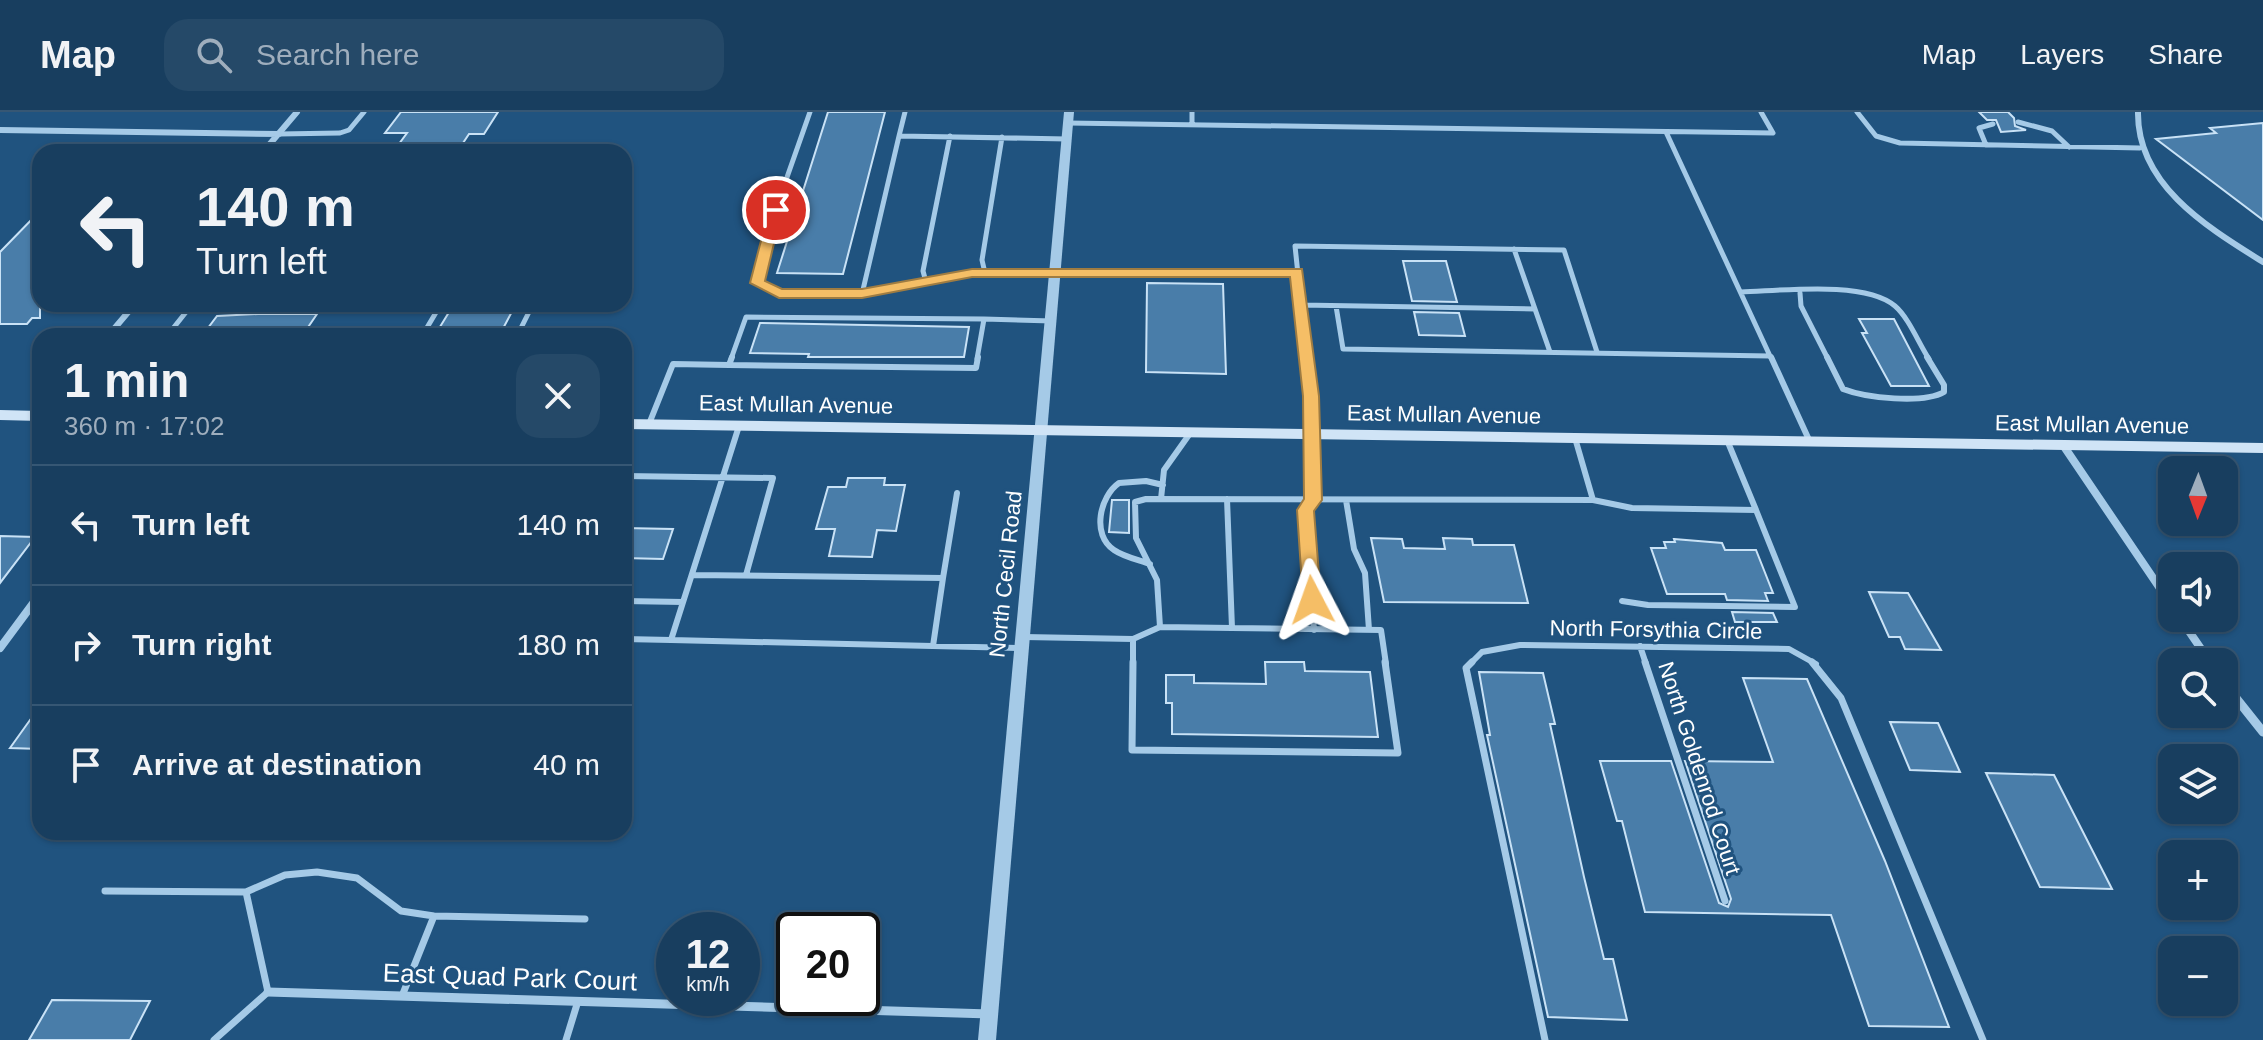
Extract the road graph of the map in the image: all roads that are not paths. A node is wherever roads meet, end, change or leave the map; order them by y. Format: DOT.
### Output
graph roads {
  1 [pos="297,112"];
  2 [pos="364,112"];
  3 [pos="810,112"];
  4 [pos="905,112"];
  5 [pos="1143,112"];
  6 [pos="1192,112"];
  7 [pos="1761,112"];
  8 [pos="1857,112"];
  9 [pos="2138,112"];
  10 [pos="1069,118"];
  11 [pos="2018,122"];
  12 [pos="1143,124"];
  13 [pos="1993,124"];
  14 [pos="1192,125"];
  15 [pos="0,130"];
  16 [pos="1666,132"];
  17 [pos="279,134"];
  18 [pos="899,136"];
  19 [pos="950,136"];
  20 [pos="1002,137"];
  21 [pos="1067,139"];
  22 [pos="271,144"];
  23 [pos="1986,145"];
  24 [pos="2069,147"];
  25 [pos="2140,148"];
  26 [pos="1514,249"];
  27 [pos="2263,262"];
  28 [pos="1057,271"];
  29 [pos="1297,272"];
  30 [pos="985,273"];
  31 [pos="926,282"];
  32 [pos="1741,292"];
  33 [pos="1800,293"];
  34 [pos="862,294"];
  35 [pos="1301,305"];
  36 [pos="1336,306"];
  37 [pos="1535,309"];
  38 [pos="128,312"];
  39 [pos="186,312"];
  40 [pos="984,319"];
  41 [pos="1052,321"];
  42 [pos="115,328"];
  43 [pos="173,328"];
  44 [pos="1550,352"];
  45 [pos="1597,352"];
  46 [pos="1770,356"];
  47 [pos="729,365"];
  48 [pos="0,415"];
  49 [pos="32,416"];
  50 [pos="632,424"];
  51 [pos="649,424"];
  52 [pos="739,426"];
  53 [pos="1041,430"];
  54 [pos="1191,432"];
  55 [pos="1312,434"];
  56 [pos="1575,438"];
  57 [pos="1727,440"];
  58 [pos="1810,442"];
  59 [pos="2063,445"];
  60 [pos="2263,448"];
  61 [pos="632,476"];
  62 [pos="722,477"];
  63 [pos="1163,485"];
  64 [pos="957,493"];
  65 [pos="1161,499"];
  66 [pos="1227,499"];
  67 [pos="1313,500"];
  68 [pos="1346,500"];
  69 [pos="1593,500"];
  70 [pos="1756,510"];
  71 [pos="1150,564"];
  72 [pos="692,575"];
  73 [pos="746,575"];
  74 [pos="943,578"];
  75 [pos="2158,585"];
  76 [pos="632,601"];
  77 [pos="1622,601"];
  78 [pos="683,602"];
  79 [pos="32,605"];
  80 [pos="1160,627"];
  81 [pos="1232,628"];
  82 [pos="1314,630"];
  83 [pos="1369,630"];
  84 [pos="632,639"];
  85 [pos="1133,639"];
  86 [pos="671,640"];
  87 [pos="1020,642"];
  88 [pos="933,646"];
  89 [pos="1640,646"];
  90 [pos="0,648"];
  91 [pos="2238,701"];
  92 [pos="2263,732"];
  93 [pos="105,891"];
  94 [pos="246,892"];
  95 [pos="1725,901"];
  96 [pos="434,916"];
  97 [pos="585,919"];
  98 [pos="268,992"];
  99 [pos="402,996"];
  100 [pos="578,1001"];
  101 [pos="990,1014"];
  102 [pos="214,1040"];
  103 [pos="566,1040"];
  104 [pos="987,1040"];
  105 [pos="1545,1040"];
  106 [pos="1983,1040"];
  1 -- 17 [label="street"];
  2 -- 17 [label="lane"];
  3 -- 34 [label="lane"];
  4 -- 18 [label="lane"];
  5 -- 12 [label="lane"];
  6 -- 14 [label="lane"];
  7 -- 16 [label="lane"];
  8 -- 23 [label="lane"];
  9 -- 25 [label="street"];
  10 -- 12 [label="lane"];
  10 -- 21 [label="street, North Cecil Road"];
  11 -- 24 [label="lane"];
  12 -- 14 [label="lane"];
  13 -- 23 [label="lane"];
  14 -- 16 [label="lane"];
  15 -- 17 [label="street"];
  16 -- 32 [label="lane"];
  17 -- 22 [label="street"];
  18 -- 19 [label="lane"];
  18 -- 34 [label="lane"];
  19 -- 20 [label="lane"];
  19 -- 31 [label="lane"];
  20 -- 21 [label="lane"];
  20 -- 30 [label="lane"];
  21 -- 28 [label="street, North Cecil Road"];
  23 -- 24 [label="lane"];
  24 -- 25 [label="lane"];
  25 -- 27 [label="street"];
  26 -- 29 [label="lane"];
  26 -- 37 [label="lane"];
  26 -- 45 [label="lane"];
  28 -- 29 [label="lane"];
  28 -- 30 [label="lane"];
  28 -- 41 [label="street, North Cecil Road"];
  29 -- 35 [label="lane"];
  30 -- 31 [label="lane"];
  31 -- 34 [label="lane"];
  32 -- 33 [label="lane"];
  32 -- 46 [label="lane"];
  33 -- 33 [label="lane"];
  35 -- 36 [label="lane"];
  35 -- 55 [label="lane"];
  36 -- 37 [label="lane"];
  36 -- 44 [label="lane"];
  37 -- 44 [label="lane"];
  38 -- 42 [label="street"];
  39 -- 43 [label="lane"];
  40 -- 41 [label="lane"];
  40 -- 47 [label="lane"];
  40 -- 47 [label="lane"];
  41 -- 53 [label="street, North Cecil Road"];
  44 -- 45 [label="lane"];
  45 -- 46 [label="lane"];
  46 -- 58 [label="lane"];
  47 -- 51 [label="lane"];
  48 -- 49 [label="main road"];
  50 -- 51 [label="main road, East Mullan Avenue"];
  51 -- 52 [label="main road, East Mullan Avenue"];
  52 -- 53 [label="main road, East Mullan Avenue"];
  52 -- 62 [label="lane"];
  53 -- 54 [label="main road, East Mullan Avenue"];
  53 -- 87 [label="street, North Cecil Road"];
  54 -- 55 [label="main road, East Mullan Avenue"];
  54 -- 63 [label="lane"];
  55 -- 56 [label="main road, East Mullan Avenue"];
  55 -- 67 [label="lane"];
  56 -- 57 [label="main road, East Mullan Avenue"];
  56 -- 69 [label="lane"];
  57 -- 58 [label="main road, East Mullan Avenue"];
  57 -- 70 [label="lane"];
  58 -- 59 [label="main road, East Mullan Avenue"];
  59 -- 60 [label="main road, East Mullan Avenue"];
  59 -- 75 [label="street"];
  61 -- 62 [label="lane"];
  62 -- 72 [label="lane"];
  62 -- 73 [label="lane"];
  63 -- 65 [label="lane"];
  63 -- 71 [label="lane"];
  64 -- 74 [label="lane"];
  65 -- 66 [label="lane"];
  65 -- 71 [label="lane"];
  66 -- 67 [label="lane"];
  66 -- 81 [label="lane"];
  67 -- 68 [label="lane"];
  67 -- 82 [label="lane"];
  68 -- 69 [label="lane"];
  68 -- 83 [label="lane"];
  69 -- 70 [label="lane"];
  70 -- 77 [label="lane"];
  71 -- 80 [label="lane"];
  72 -- 73 [label="lane"];
  72 -- 78 [label="lane"];
  73 -- 74 [label="lane"];
  74 -- 88 [label="lane"];
  76 -- 78 [label="lane"];
  78 -- 86 [label="lane"];
  79 -- 90 [label="street"];
  80 -- 81 [label="lane"];
  80 -- 85 [label="lane"];
  81 -- 82 [label="lane"];
  82 -- 83 [label="lane"];
  83 -- 85 [label="lane"];
  84 -- 86 [label="lane"];
  85 -- 87 [label="lane"];
  86 -- 88 [label="lane"];
  87 -- 88 [label="lane"];
  87 -- 101 [label="street, North Cecil Road"];
  89 -- 95 [label="lane, North Goldenrod Court"];
  89 -- 105 [label="lane, North Forsythia Circle"];
  89 -- 106 [label="lane, North Forsythia Circle"];
  91 -- 92 [label="street"];
  93 -- 94 [label="lane"];
  94 -- 96 [label="lane"];
  94 -- 98 [label="lane"];
  96 -- 97 [label="lane"];
  96 -- 99 [label="lane"];
  98 -- 99 [label="street, East Quad Park Court"];
  98 -- 102 [label="lane"];
  99 -- 100 [label="street, East Quad Park Court"];
  100 -- 101 [label="street, East Quad Park Court"];
  100 -- 103 [label="lane"];
  101 -- 104 [label="street, North Cecil Road"];
}
